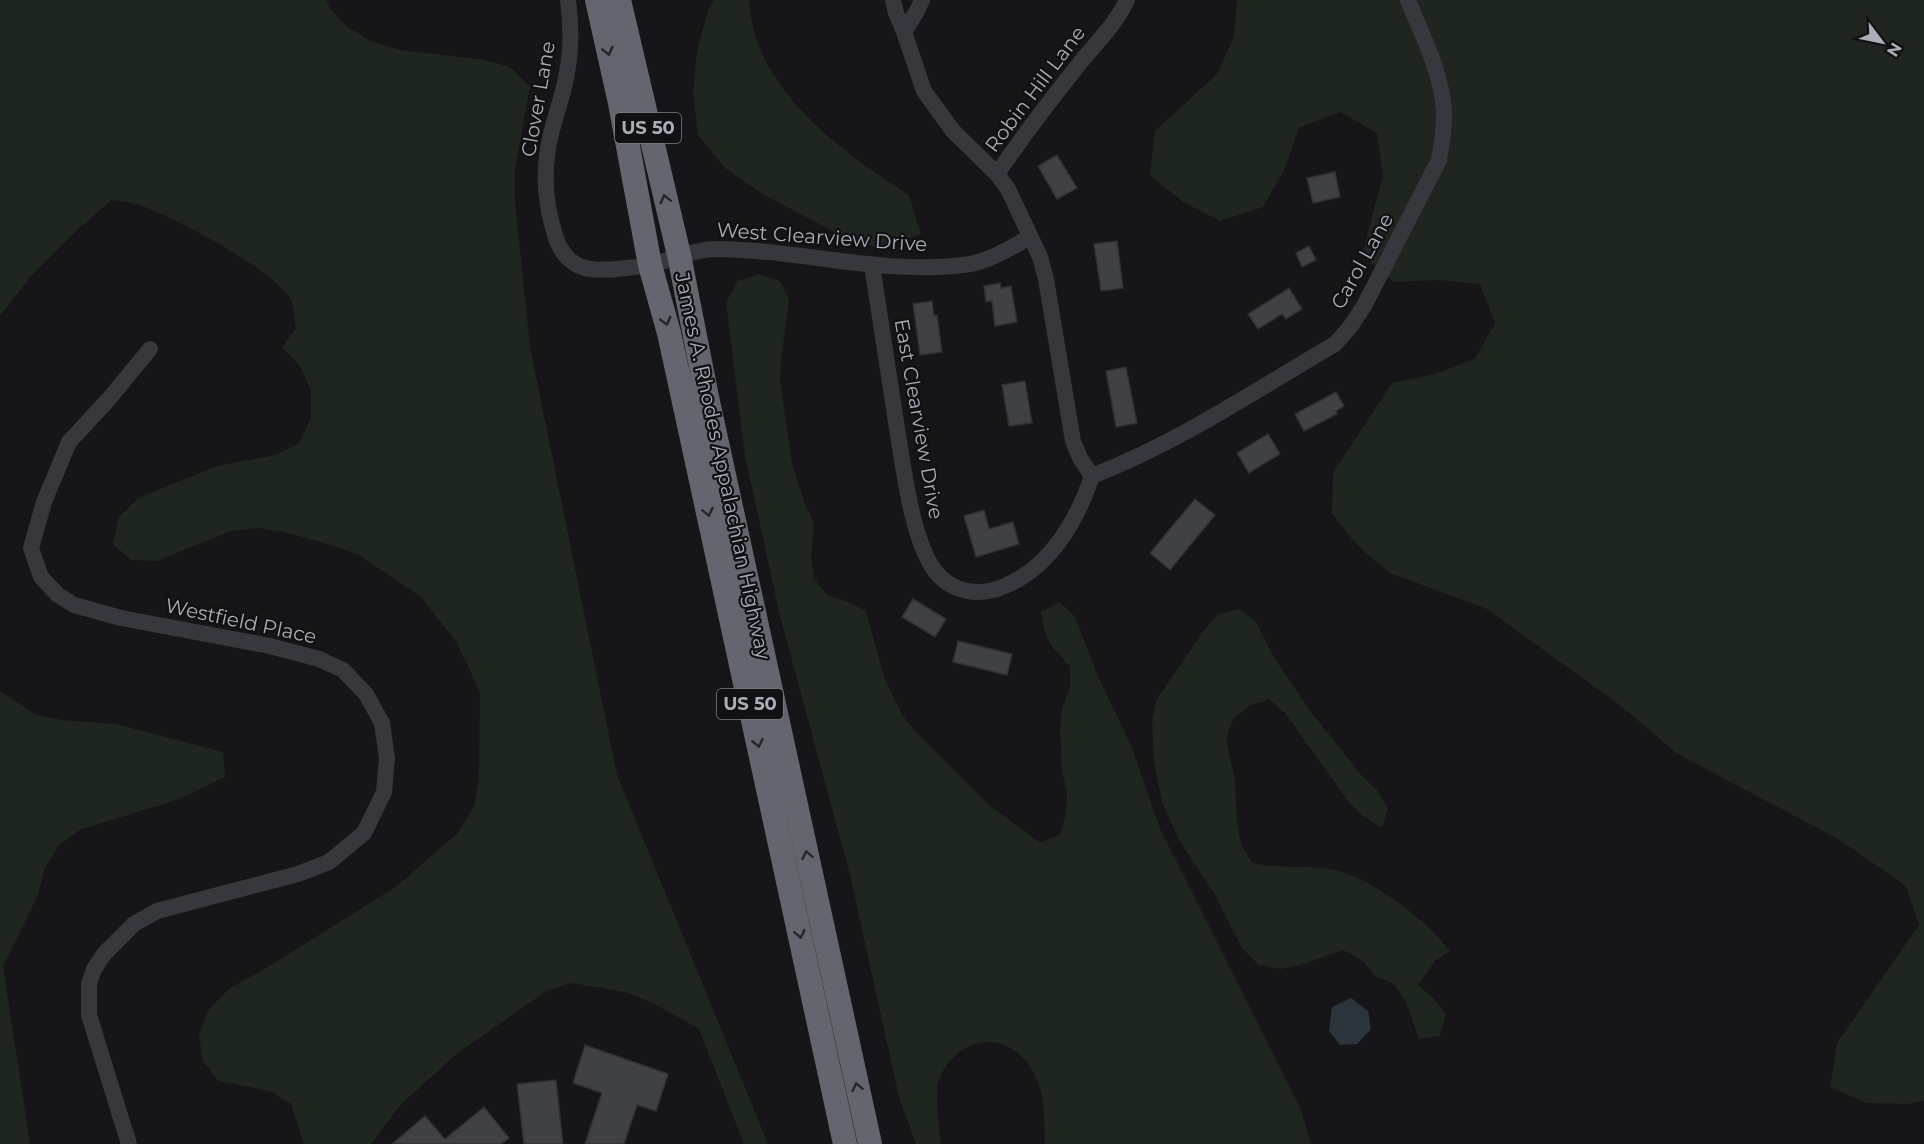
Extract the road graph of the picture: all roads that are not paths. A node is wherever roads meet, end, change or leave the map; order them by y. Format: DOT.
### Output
graph roads {
  1 [pos="568,0"];
  2 [pos="597,0"];
  3 [pos="619,0"];
  4 [pos="893,0"];
  5 [pos="922,0"];
  6 [pos="1127,0"];
  7 [pos="1408,0"];
  8 [pos="904,32"];
  9 [pos="997,174"];
  10 [pos="1030,237"];
  11 [pos="679,255"];
  12 [pos="650,265"];
  13 [pos="872,265"];
  14 [pos="150,349"];
  15 [pos="1092,476"];
  16 [pos="129,1144"];
  17 [pos="845,1144"];
  18 [pos="870,1144"];
  1 -- 12 [label="street, Clover Lane"];
  2 -- 12 [label="highway, James A. Rhodes Appalachian Highway / US 50, one-way"];
  11 -- 3 [label="highway, James A. Rhodes Appalachian Highway / US 50, one-way"];
  4 -- 8 [label="street"];
  5 -- 8 [label="street"];
  6 -- 9 [label="street, Robin Hill Lane"];
  7 -- 15 [label="street, Carol Lane"];
  8 -- 9 [label="street"];
  9 -- 10 [label="street"];
  10 -- 13 [label="street, West Clearview Drive"];
  10 -- 15 [label="street"];
  11 -- 12 [label="street, Clover Lane"];
  11 -- 13 [label="street, West Clearview Drive"];
  18 -- 11 [label="highway, James A. Rhodes Appalachian Highway / US 50, one-way"];
  12 -- 17 [label="highway, James A. Rhodes Appalachian Highway / US 50, one-way"];
  13 -- 15 [label="street, East Clearview Drive"];
  14 -- 16 [label="street, Westfield Place"];
}
